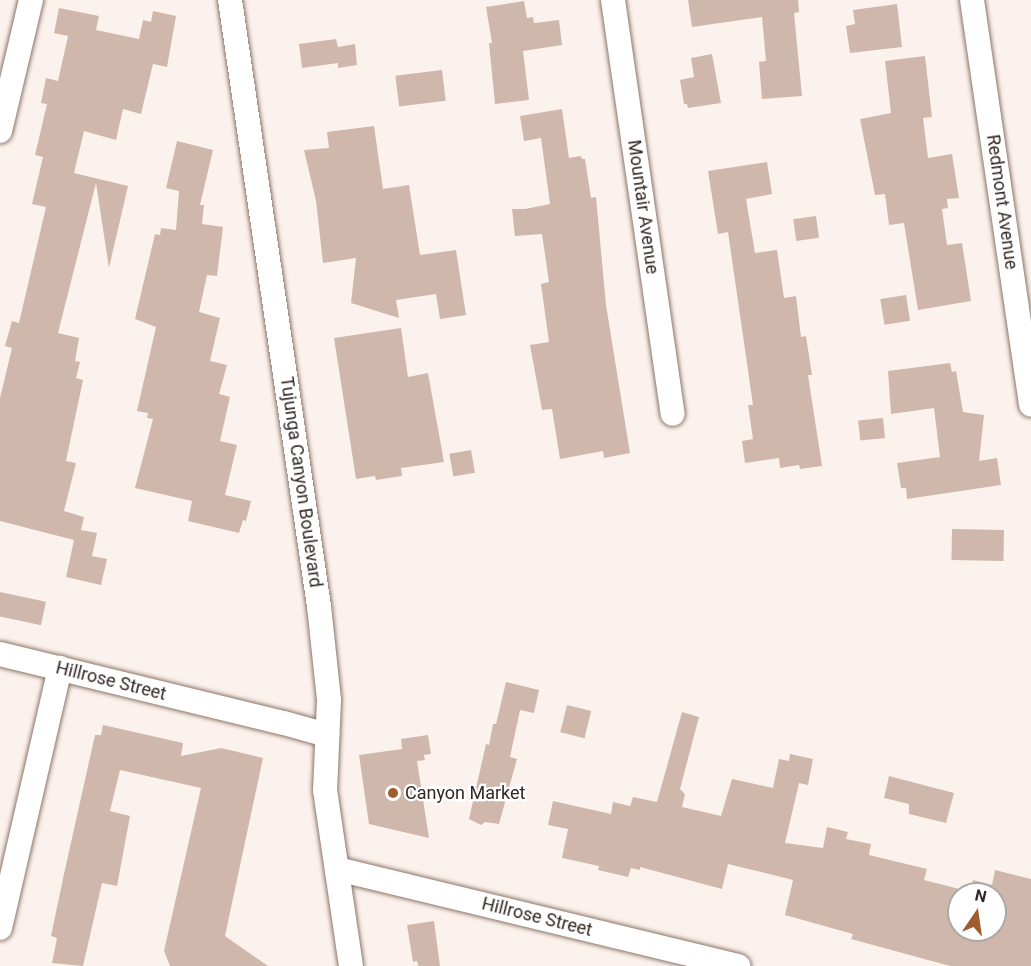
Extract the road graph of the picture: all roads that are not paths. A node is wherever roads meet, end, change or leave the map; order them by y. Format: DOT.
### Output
graph roads {
  1 [pos="31,0"];
  2 [pos="230,0"];
  3 [pos="613,0"];
  4 [pos="972,0"];
  5 [pos="0,130"];
  6 [pos="1031,405"];
  7 [pos="673,414"];
  8 [pos="0,654"];
  9 [pos="60,668"];
  10 [pos="327,735"];
  11 [pos="337,868"];
  12 [pos="0,928"];
  13 [pos="645,955"];
  14 [pos="351,966"];
  15 [pos="738,966"];
  1 -- 5 [label="street"];
  2 -- 10 [label="street, Tujunga Canyon Boulevard"];
  3 -- 7 [label="street, Mountair Avenue"];
  4 -- 6 [label="street, Redmont Avenue"];
  8 -- 9 [label="street, Hillrose Street"];
  9 -- 10 [label="street, Hillrose Street"];
  9 -- 12 [label="street"];
  10 -- 11 [label="street, Tujunga Canyon Boulevard"];
  11 -- 13 [label="street, Hillrose Street"];
  11 -- 14 [label="street, Tujunga Canyon Boulevard"];
  13 -- 15 [label="street, Hillrose Street"];
}
